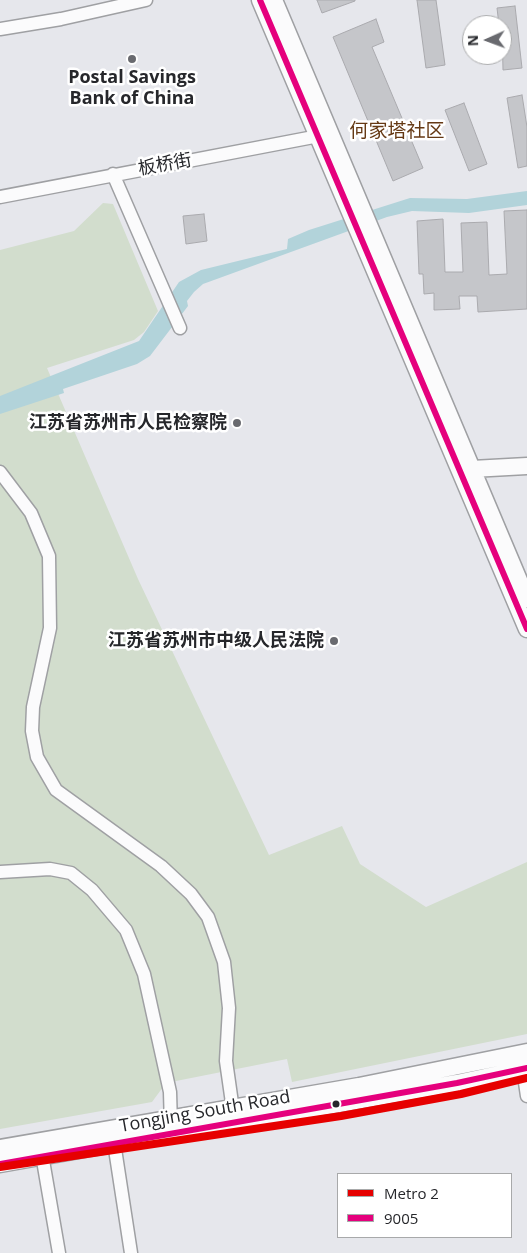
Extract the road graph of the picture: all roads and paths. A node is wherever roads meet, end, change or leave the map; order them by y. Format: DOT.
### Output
graph roads {
  1 [pos="146,0"];
  2 [pos="260,0"];
  3 [pos="274,0"];
  4 [pos="0,29"];
  5 [pos="323,135"];
  6 [pos="113,174"];
  7 [pos="0,197"];
  8 [pos="180,328"];
  9 [pos="527,466"];
  10 [pos="0,472"];
  11 [pos="527,476"];
  12 [pos="468,477"];
  13 [pos="527,599"];
  14 [pos="527,629"];
  15 [pos="0,872"];
  16 [pos="527,1052"];
  17 [pos="525,1068"];
  18 [pos="527,1096"];
  19 [pos="234,1116"];
  20 [pos="171,1126"];
  21 [pos="113,1136"];
  22 [pos="0,1148"];
  23 [pos="41,1149"];
  24 [pos="0,1164"];
  25 [pos="59,1253"];
  26 [pos="132,1253"];
  1 -- 4 [label="street"];
  2 -- 5 [label="main road"];
  3 -- 5 [label="main road"];
  5 -- 6 [label="street, 板桥街"];
  5 -- 12 [label="main road"];
  6 -- 7 [label="street, 板桥街"];
  6 -- 8 [label="street"];
  9 -- 12 [label="main road"];
  10 -- 19 [label="street"];
  11 -- 12 [label="main road"];
  12 -- 13 [label="main road"];
  12 -- 14 [label="main road"];
  15 -- 20 [label="street"];
  16 -- 19 [label="main road, Tongjing South Road"];
  17 -- 18 [label="street"];
  17 -- 19 [label="main road, Tongjing South Road"];
  19 -- 20 [label="main road, Tongjing South Road"];
  20 -- 21 [label="main road, Tongjing South Road"];
  21 -- 23 [label="main road, Tongjing South Road"];
  21 -- 26 [label="street"];
  22 -- 23 [label="main road, Tongjing South Road"];
  23 -- 24 [label="main road, Tongjing South Road"];
  23 -- 25 [label="street"];
}
